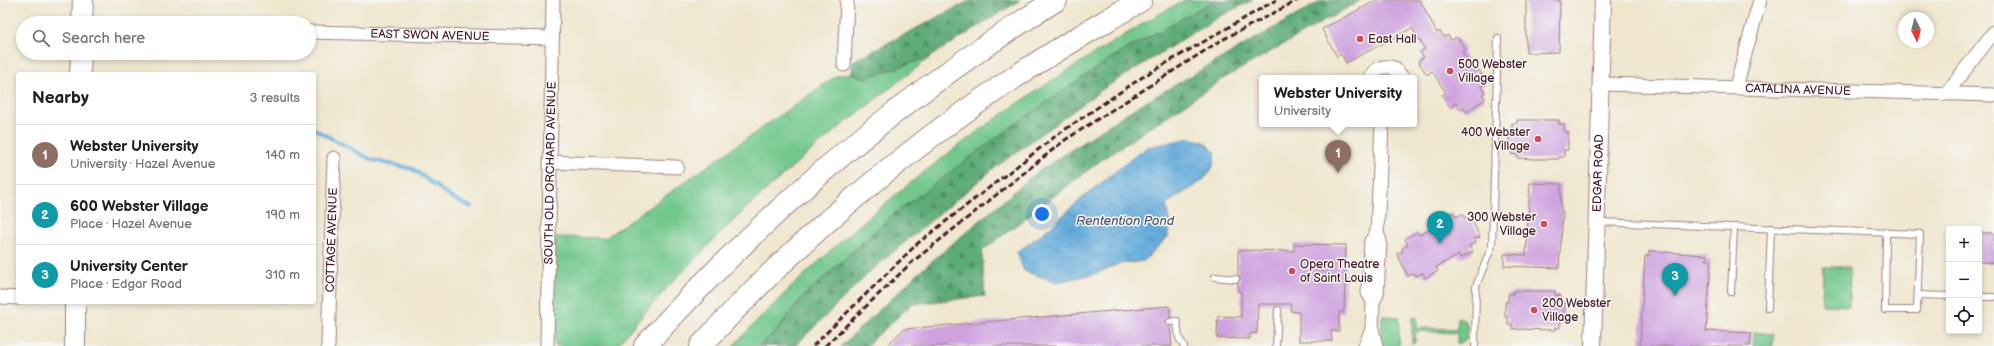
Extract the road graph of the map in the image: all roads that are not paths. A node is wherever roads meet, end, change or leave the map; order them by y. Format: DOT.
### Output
graph roads {
  1 [pos="83,0"];
  2 [pos="553,0"];
  3 [pos="847,0"];
  4 [pos="1056,0"];
  5 [pos="1141,0"];
  6 [pos="1603,0"];
  7 [pos="1760,0"];
  8 [pos="82,16"];
  9 [pos="316,32"];
  10 [pos="1994,32"];
  11 [pos="552,38"];
  12 [pos="1498,38"];
  13 [pos="81,60"];
  14 [pos="844,65"];
  15 [pos="80,72"];
  16 [pos="1372,75"];
  17 [pos="1400,75"];
  18 [pos="1601,84"];
  19 [pos="1736,86"];
  20 [pos="1946,94"];
  21 [pos="1994,95"];
  22 [pos="1382,127"];
  23 [pos="334,158"];
  24 [pos="550,162"];
  25 [pos="677,167"];
  26 [pos="1597,222"];
  27 [pos="1734,227"];
  28 [pos="1771,228"];
  29 [pos="1886,232"];
  30 [pos="1215,277"];
  31 [pos="1236,279"];
  32 [pos="1731,292"];
  33 [pos="1918,295"];
  34 [pos="1946,296"];
  35 [pos="0,297"];
  36 [pos="1982,297"];
  37 [pos="1994,297"];
  38 [pos="16,298"];
  39 [pos="75,304"];
  40 [pos="1768,308"];
  41 [pos="1278,310"];
  42 [pos="1170,322"];
  43 [pos="1372,329"];
  44 [pos="75,346"];
  45 [pos="328,346"];
  46 [pos="547,346"];
  47 [pos="645,346"];
  48 [pos="701,346"];
  49 [pos="1184,346"];
  50 [pos="1276,346"];
  51 [pos="1365,346"];
  52 [pos="1376,346"];
  53 [pos="1475,346"];
  54 [pos="1593,346"];
  1 -- 8 [label="main road"];
  2 -- 11 [label="street, SOUTH OLD ORCHARD AVENUE"];
  3 -- 14 [label="street"];
  4 -- 47 [label="highway"];
  5 -- 48 [label="highway"];
  6 -- 18 [label="street, EDGAR ROAD"];
  7 -- 19 [label="street"];
  9 -- 11 [label="street, EAST SWON AVENUE"];
  10 -- 20 [label="street"];
  11 -- 24 [label="street, SOUTH OLD ORCHARD AVENUE"];
  12 -- 53 [label="lane"];
  13 -- 15 [label="main road"];
  16 -- 17 [label="street"];
  18 -- 19 [label="street, CATALINA AVENUE"];
  18 -- 26 [label="street, EDGAR ROAD"];
  19 -- 20 [label="street, CATALINA AVENUE"];
  20 -- 21 [label="street, CATALINA AVENUE"];
  22 -- 43 [label="street"];
  23 -- 45 [label="street, COTTAGE AVENUE"];
  24 -- 25 [label="street"];
  24 -- 46 [label="street, SOUTH OLD ORCHARD AVENUE"];
  26 -- 27 [label="lane"];
  26 -- 54 [label="street, EDGAR ROAD"];
  27 -- 28 [label="lane"];
  27 -- 32 [label="lane"];
  28 -- 29 [label="lane"];
  28 -- 40 [label="lane"];
  29 -- 33 [label="lane"];
  29 -- 33 [label="lane"];
  30 -- 31 [label="lane"];
  33 -- 34 [label="lane"];
  35 -- 38 [label="street"];
  36 -- 37 [label="lane"];
  39 -- 44 [label="main road"];
  41 -- 50 [label="lane"];
  42 -- 49 [label="lane"];
  43 -- 51 [label="street"];
  43 -- 52 [label="street"];
}
